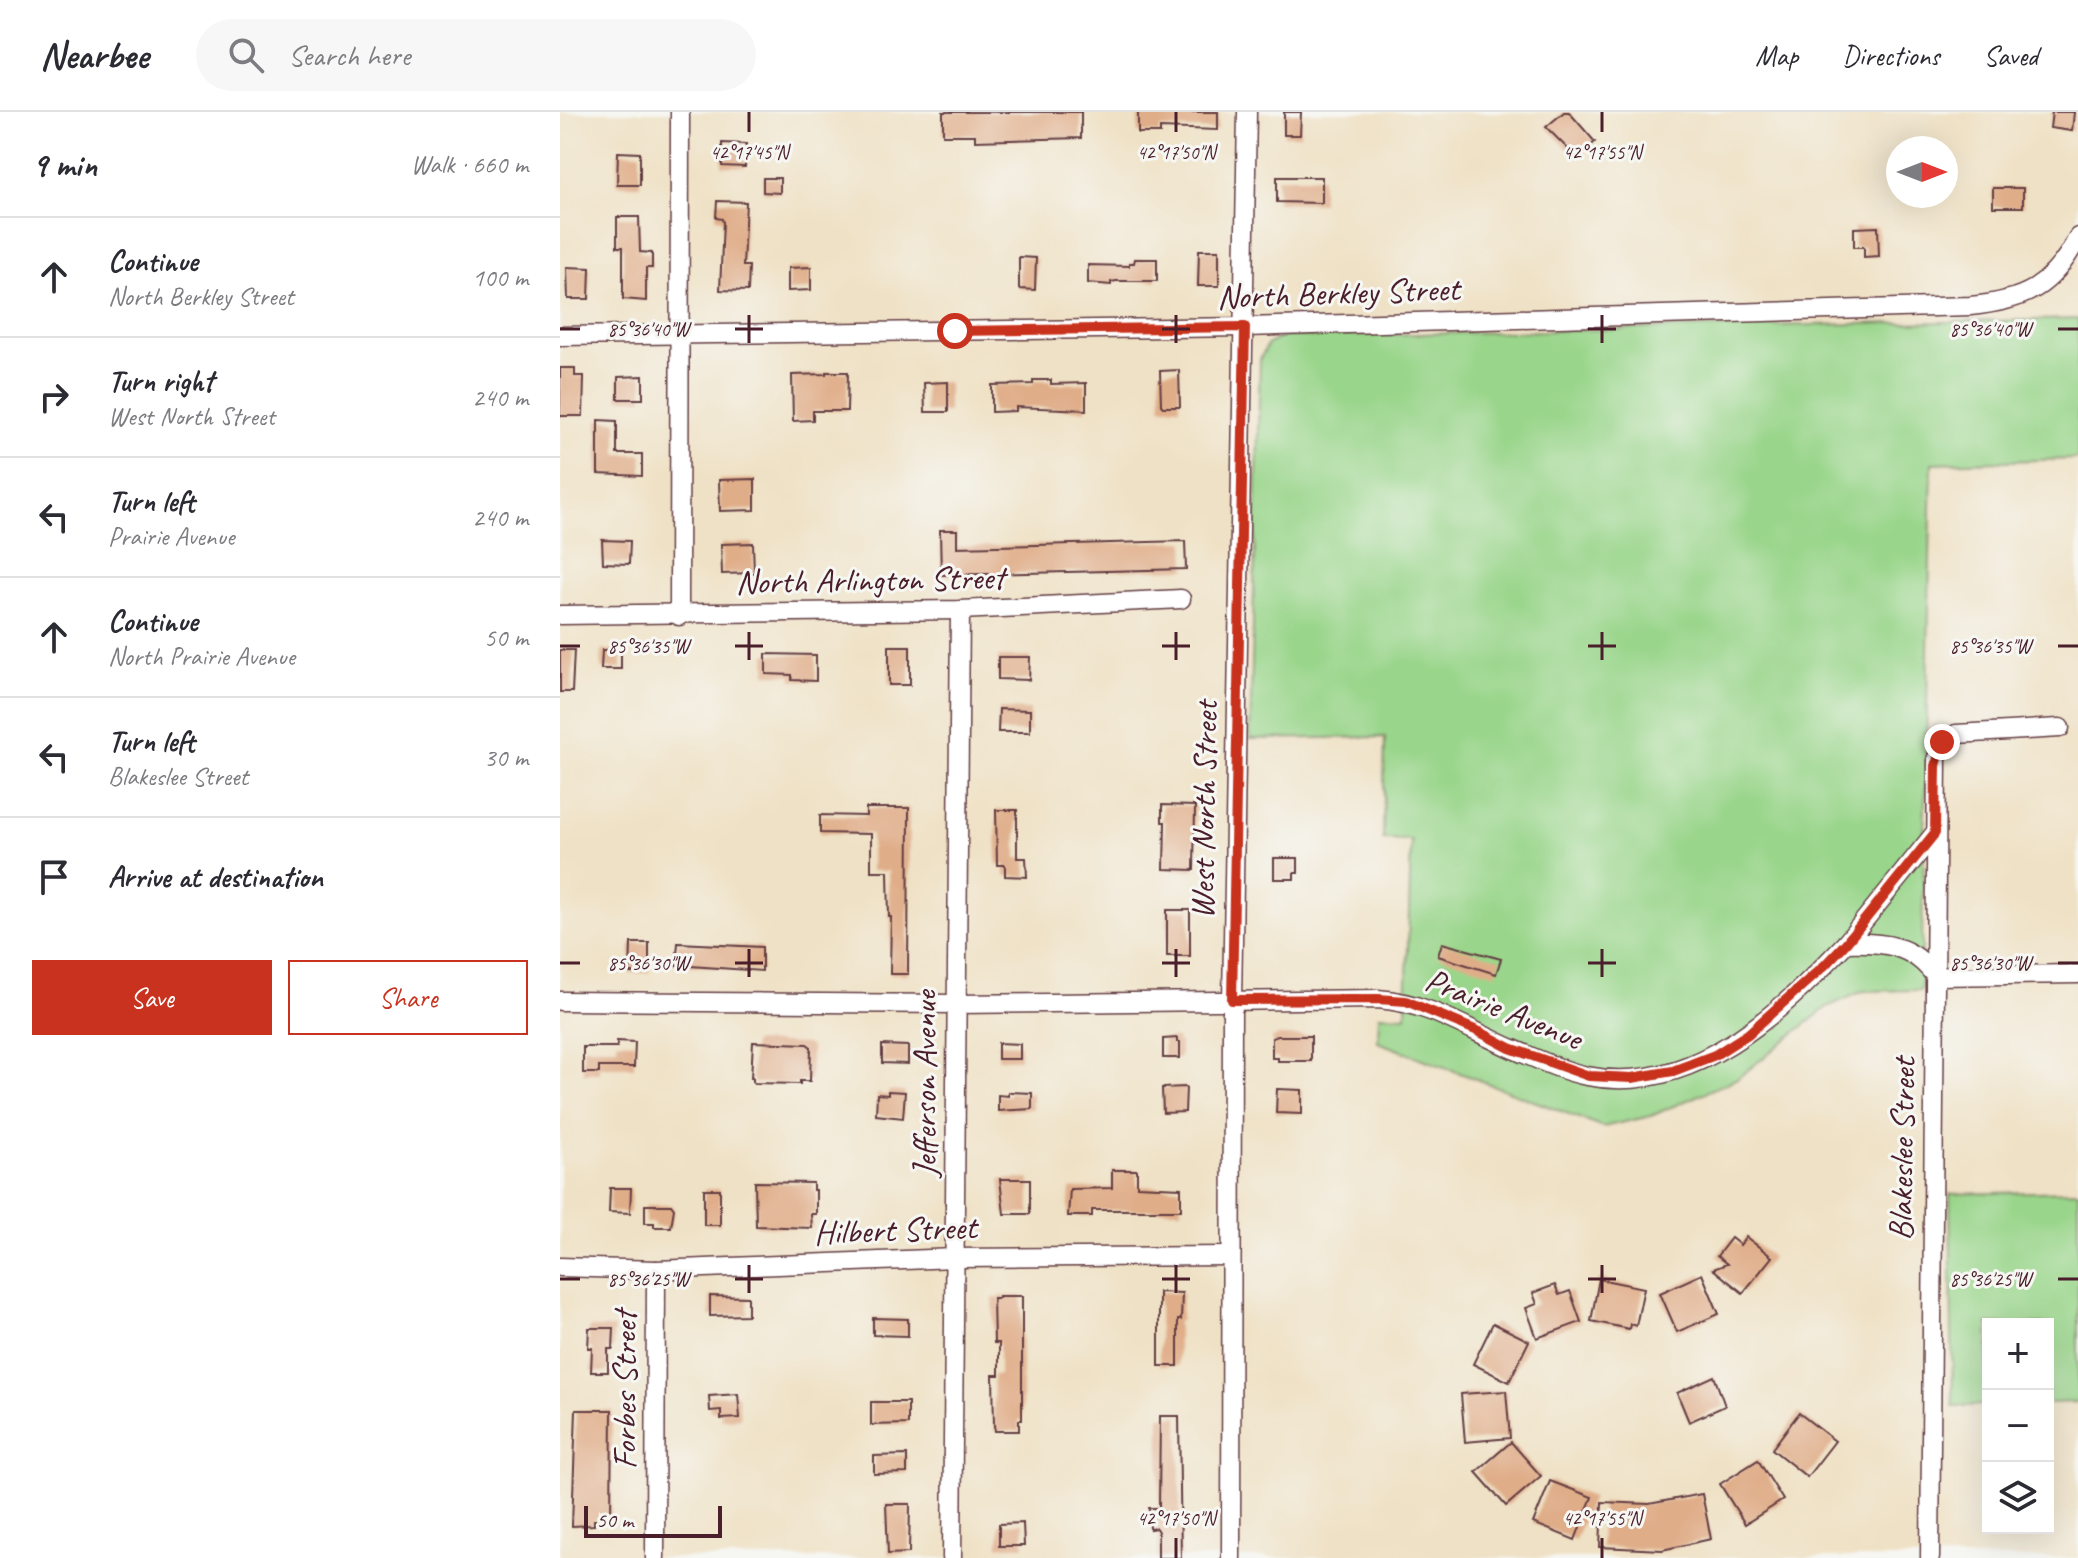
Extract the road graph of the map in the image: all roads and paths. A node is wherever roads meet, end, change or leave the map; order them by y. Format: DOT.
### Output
graph roads {
  1 [pos="680,112"];
  2 [pos="1247,112"];
  3 [pos="2078,237"];
  4 [pos="1245,327"];
  5 [pos="680,335"];
  6 [pos="560,336"];
  7 [pos="1181,599"];
  8 [pos="960,610"];
  9 [pos="560,615"];
  10 [pos="679,616"];
  11 [pos="2060,728"];
  12 [pos="1935,833"];
  13 [pos="1846,943"];
  14 [pos="2078,974"];
  15 [pos="1935,976"];
  16 [pos="1232,1000"];
  17 [pos="560,1001"];
  18 [pos="956,1004"];
  19 [pos="1231,1256"];
  20 [pos="955,1258"];
  21 [pos="560,1267"];
  22 [pos="656,1270"];
  23 [pos="655,1558"];
  24 [pos="952,1558"];
  25 [pos="1231,1558"];
  26 [pos="1930,1558"];
  1 -- 5 [label="street"];
  2 -- 4 [label="street, West North Street"];
  3 -- 4 [label="street, North Berkley Street"];
  4 -- 5 [label="street, North Berkley Street"];
  4 -- 16 [label="street, West North Street"];
  5 -- 6 [label="street, North Berkley Street"];
  5 -- 10 [label="street"];
  7 -- 8 [label="street, North Arlington Street"];
  8 -- 10 [label="street, North Arlington Street"];
  8 -- 18 [label="street, Jefferson Avenue"];
  9 -- 10 [label="street, North Arlington Street"];
  11 -- 12 [label="street, Blakeslee Street"];
  12 -- 13 [label="street, Prairie Avenue"];
  12 -- 15 [label="street, Blakeslee Street"];
  13 -- 15 [label="street"];
  13 -- 16 [label="street, Prairie Avenue"];
  14 -- 15 [label="street"];
  15 -- 26 [label="street, Blakeslee Street"];
  16 -- 18 [label="street, Prairie Avenue"];
  16 -- 19 [label="street, West North Street"];
  17 -- 18 [label="street, Prairie Avenue"];
  18 -- 20 [label="street, Jefferson Avenue"];
  19 -- 20 [label="street, Hilbert Street"];
  19 -- 25 [label="street, West North Street"];
  20 -- 22 [label="street, Hilbert Street"];
  20 -- 24 [label="street, Jefferson Avenue"];
  21 -- 22 [label="street, Hilbert Street"];
  22 -- 23 [label="street, Forbes Street"];
}
